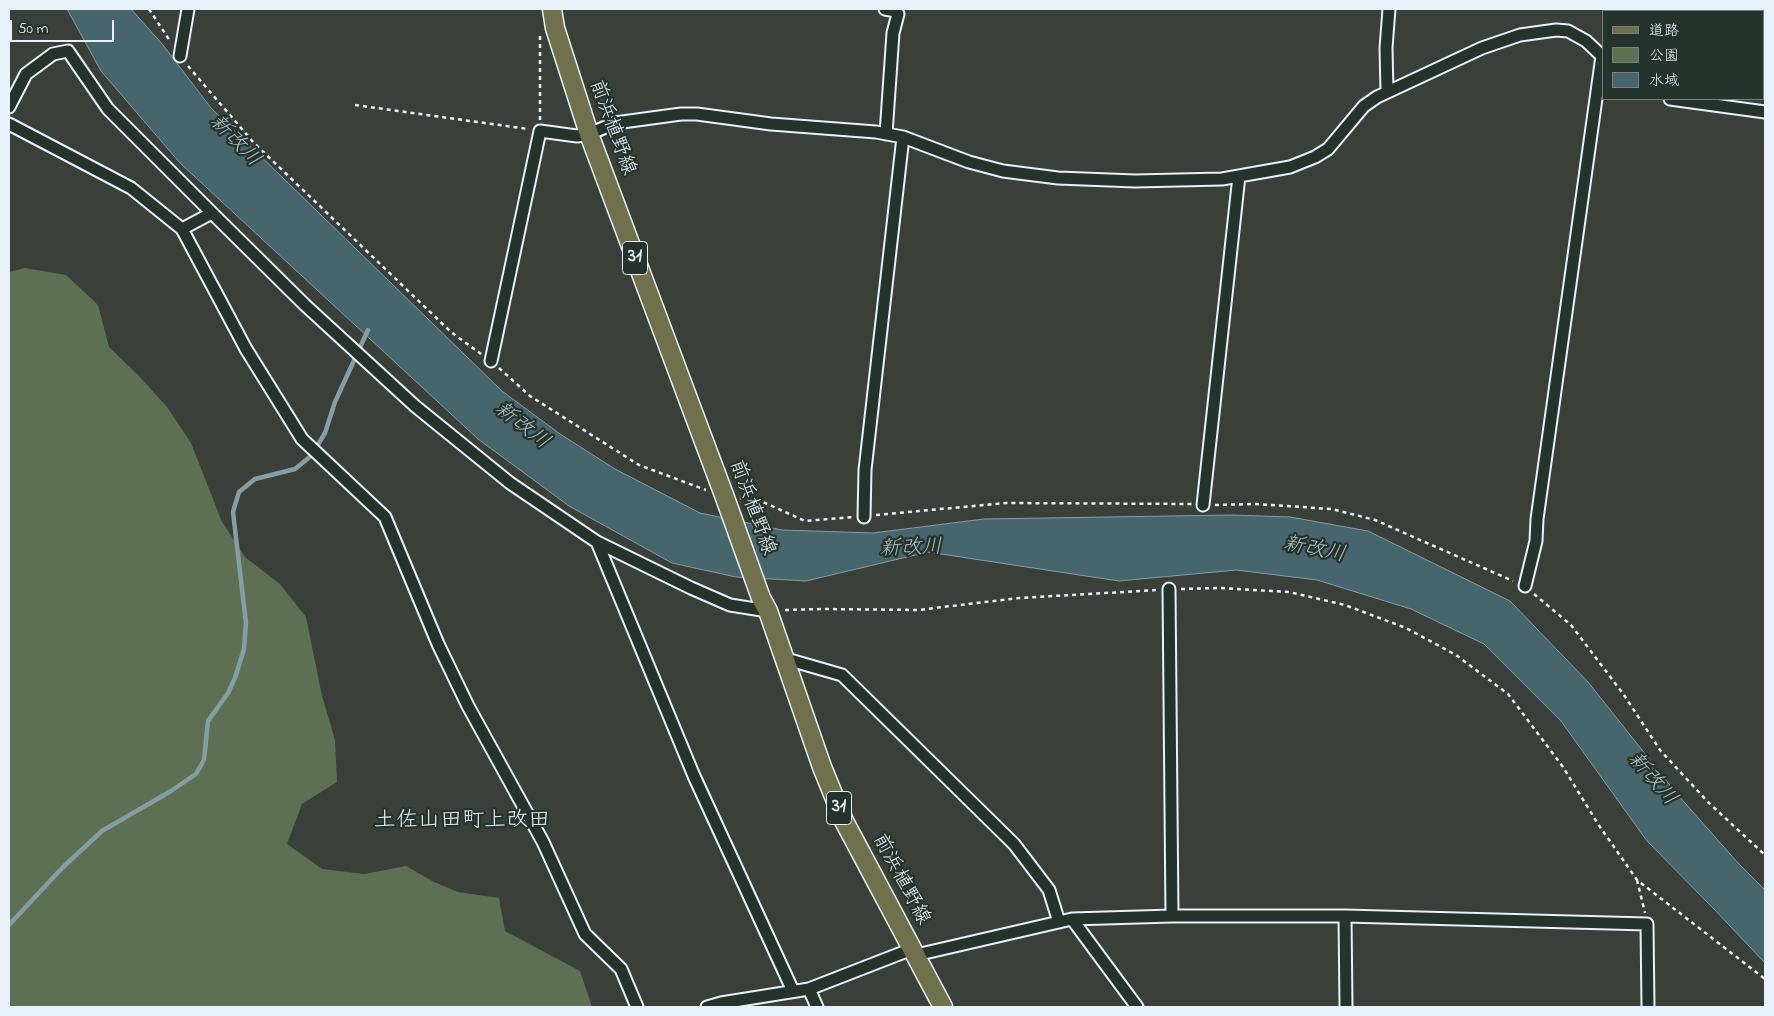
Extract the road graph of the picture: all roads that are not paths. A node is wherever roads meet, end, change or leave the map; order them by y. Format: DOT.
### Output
graph roads {
  1 [pos="188,9"];
  2 [pos="552,9"];
  3 [pos="885,9"];
  4 [pos="1389,9"];
  5 [pos="901,12"];
  6 [pos="180,56"];
  7 [pos="1602,56"];
  8 [pos="1387,92"];
  9 [pos="1677,100"];
  10 [pos="9,107"];
  11 [pos="1765,112"];
  12 [pos="9,124"];
  13 [pos="589,134"];
  14 [pos="886,134"];
  15 [pos="903,137"];
  16 [pos="1239,176"];
  17 [pos="212,213"];
  18 [pos="182,229"];
  19 [pos="491,361"];
  20 [pos="1203,505"];
  21 [pos="864,517"];
  22 [pos="597,542"];
  23 [pos="1525,586"];
  24 [pos="1169,589"];
  25 [pos="764,604"];
  26 [pos="784,658"];
  27 [pos="1172,916"];
  28 [pos="1345,916"];
  29 [pos="1072,919"];
  30 [pos="1059,922"];
  31 [pos="914,952"];
  32 [pos="809,988"];
  33 [pos="793,990"];
  34 [pos="637,1007"];
  35 [pos="707,1007"];
  36 [pos="817,1007"];
  37 [pos="943,1007"];
  38 [pos="1137,1007"];
  39 [pos="1346,1007"];
  40 [pos="1648,1007"];
  1 -- 6 [label="street"];
  2 -- 13 [label="main road, 前浜植野線 / 31"];
  3 -- 5 [label="street"];
  4 -- 8 [label="street"];
  5 -- 14 [label="street"];
  7 -- 8 [label="street"];
  7 -- 23 [label="street"];
  8 -- 16 [label="street"];
  9 -- 11 [label="street"];
  10 -- 17 [label="street"];
  12 -- 18 [label="street"];
  13 -- 14 [label="street"];
  13 -- 19 [label="street"];
  13 -- 25 [label="main road, 前浜植野線 / 31"];
  14 -- 15 [label="street"];
  15 -- 16 [label="street"];
  15 -- 21 [label="street"];
  16 -- 20 [label="street"];
  17 -- 18 [label="street"];
  17 -- 22 [label="street"];
  18 -- 34 [label="street"];
  22 -- 25 [label="street"];
  22 -- 33 [label="street"];
  24 -- 27 [label="street"];
  25 -- 26 [label="main road, 前浜植野線 / 31"];
  26 -- 30 [label="street"];
  26 -- 31 [label="main road, 前浜植野線 / 31"];
  27 -- 28 [label="street"];
  27 -- 29 [label="street"];
  28 -- 39 [label="street"];
  28 -- 40 [label="street"];
  29 -- 30 [label="street"];
  29 -- 38 [label="street"];
  30 -- 31 [label="street"];
  31 -- 32 [label="street"];
  31 -- 37 [label="main road, 前浜植野線 / 31"];
  32 -- 33 [label="street"];
  32 -- 36 [label="street"];
  33 -- 35 [label="street"];
}
